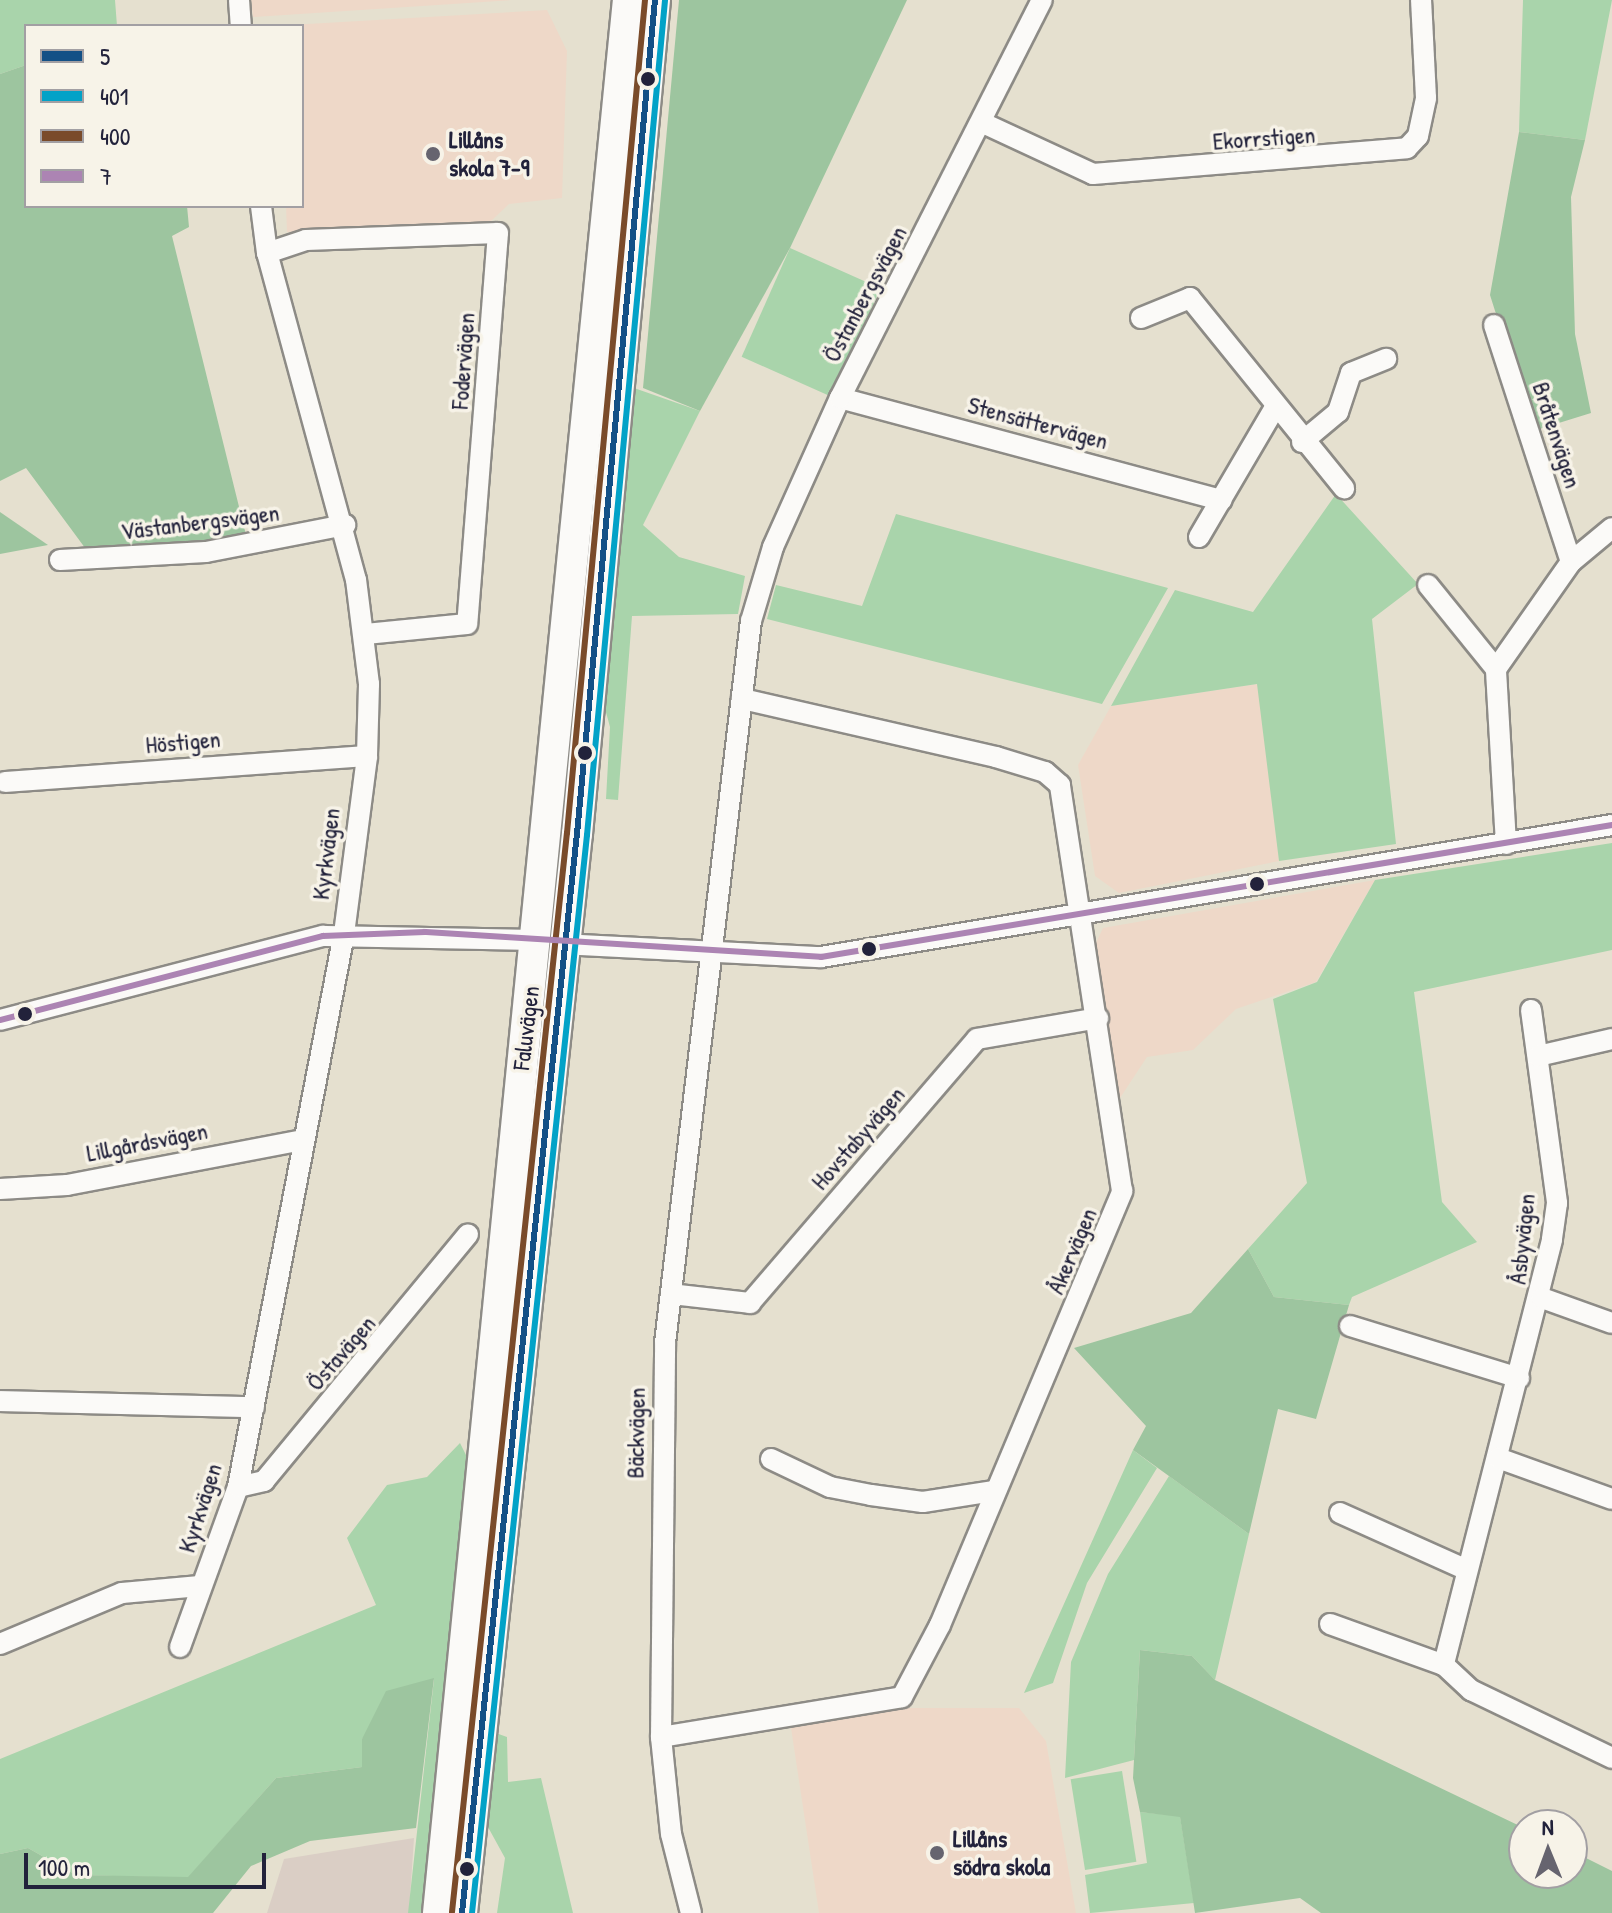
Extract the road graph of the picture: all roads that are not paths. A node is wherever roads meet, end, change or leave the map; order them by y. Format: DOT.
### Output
graph roads {
  1 [pos="239,0"];
  2 [pos="628,0"];
  3 [pos="655,0"];
  4 [pos="1042,0"];
  5 [pos="1421,0"];
  6 [pos="241,24"];
  7 [pos="983,123"];
  8 [pos="261,208"];
  9 [pos="267,253"];
  10 [pos="1141,318"];
  11 [pos="1494,325"];
  12 [pos="1386,359"];
  13 [pos="840,398"];
  14 [pos="1274,409"];
  15 [pos="1302,442"];
  16 [pos="1344,488"];
  17 [pos="1222,500"];
  18 [pos="345,525"];
  19 [pos="1612,528"];
  20 [pos="1199,537"];
  21 [pos="60,560"];
  22 [pos="1571,562"];
  23 [pos="1428,585"];
  24 [pos="365,634"];
  25 [pos="1496,669"];
  26 [pos="742,699"];
  27 [pos="367,756"];
  28 [pos="5,782"];
  29 [pos="564,823"];
  30 [pos="1612,825"];
  31 [pos="1506,844"];
  32 [pos="1080,916"];
  33 [pos="344,934"];
  34 [pos="549,942"];
  35 [pos="713,953"];
  36 [pos="1531,1010"];
  37 [pos="1098,1018"];
  38 [pos="0,1020"];
  39 [pos="1612,1039"];
  40 [pos="1538,1056"];
  41 [pos="303,1140"];
  42 [pos="0,1189"];
  43 [pos="468,1234"];
  44 [pos="671,1294"];
  45 [pos="1542,1298"];
  46 [pos="1612,1323"];
  47 [pos="1350,1326"];
  48 [pos="1519,1378"];
  49 [pos="0,1401"];
  50 [pos="254,1407"];
  51 [pos="1498,1458"];
  52 [pos="771,1459"];
  53 [pos="238,1487"];
  54 [pos="994,1491"];
  55 [pos="1612,1499"];
  56 [pos="1340,1513"];
  57 [pos="1467,1570"];
  58 [pos="200,1586"];
  59 [pos="1330,1624"];
  60 [pos="0,1644"];
  61 [pos="180,1647"];
  62 [pos="1444,1665"];
  63 [pos="661,1737"];
  64 [pos="1612,1758"];
  65 [pos="438,1913"];
  66 [pos="462,1913"];
  67 [pos="691,1913"];
  1 -- 6 [label="street"];
  2 -- 29 [label="highway, Faluvägen"];
  3 -- 29 [label="highway, Faluvägen"];
  4 -- 7 [label="street, Östanbergsvägen"];
  5 -- 7 [label="street, Ekorrstigen"];
  7 -- 13 [label="street, Östanbergsvägen"];
  8 -- 9 [label="street, Kyrkvägen"];
  9 -- 18 [label="street, Kyrkvägen"];
  9 -- 24 [label="street, Fodervägen"];
  10 -- 14 [label="street"];
  11 -- 22 [label="street, Bråtenvägen"];
  12 -- 15 [label="street"];
  13 -- 17 [label="street, Stensättervägen"];
  13 -- 26 [label="street, Östanbergsvägen"];
  14 -- 15 [label="street"];
  14 -- 17 [label="street"];
  15 -- 16 [label="street"];
  17 -- 20 [label="street"];
  18 -- 21 [label="street, Västanbergsvägen"];
  18 -- 24 [label="street, Kyrkvägen"];
  19 -- 22 [label="street"];
  22 -- 25 [label="street"];
  23 -- 25 [label="street"];
  24 -- 27 [label="street, Kyrkvägen"];
  25 -- 31 [label="street"];
  26 -- 32 [label="street, Åkervägen"];
  26 -- 35 [label="street, Östanbergsvägen"];
  27 -- 28 [label="street, Höstigen"];
  27 -- 33 [label="street, Kyrkvägen"];
  29 -- 34 [label="highway, Faluvägen"];
  30 -- 31 [label="street"];
  31 -- 32 [label="street"];
  32 -- 35 [label="street"];
  32 -- 37 [label="street, Åkervägen"];
  33 -- 34 [label="street"];
  33 -- 38 [label="street"];
  33 -- 41 [label="street, Kyrkvägen"];
  34 -- 35 [label="street"];
  34 -- 65 [label="highway, Faluvägen"];
  34 -- 66 [label="highway, Faluvägen"];
  35 -- 44 [label="street, Bäckvägen"];
  36 -- 40 [label="street, Åsbyvägen"];
  37 -- 44 [label="street, Hovstabyvägen"];
  37 -- 54 [label="street, Åkervägen"];
  39 -- 40 [label="street"];
  40 -- 45 [label="street, Åsbyvägen"];
  41 -- 42 [label="street, Lillgårdsvägen"];
  41 -- 50 [label="street, Kyrkvägen"];
  43 -- 53 [label="street, Östavägen"];
  44 -- 63 [label="street, Bäckvägen"];
  45 -- 46 [label="street"];
  45 -- 48 [label="street, Åsbyvägen"];
  47 -- 48 [label="street"];
  48 -- 51 [label="street, Åsbyvägen"];
  49 -- 50 [label="street"];
  50 -- 53 [label="street, Kyrkvägen"];
  51 -- 55 [label="street"];
  51 -- 57 [label="street, Åsbyvägen"];
  52 -- 54 [label="street"];
  53 -- 58 [label="street, Kyrkvägen"];
  54 -- 63 [label="street, Åkervägen"];
  56 -- 57 [label="street"];
  57 -- 62 [label="street, Åsbyvägen"];
  58 -- 60 [label="street"];
  58 -- 61 [label="street, Kyrkvägen"];
  59 -- 62 [label="street"];
  62 -- 64 [label="street"];
  63 -- 67 [label="street, Bäckvägen"];
}
